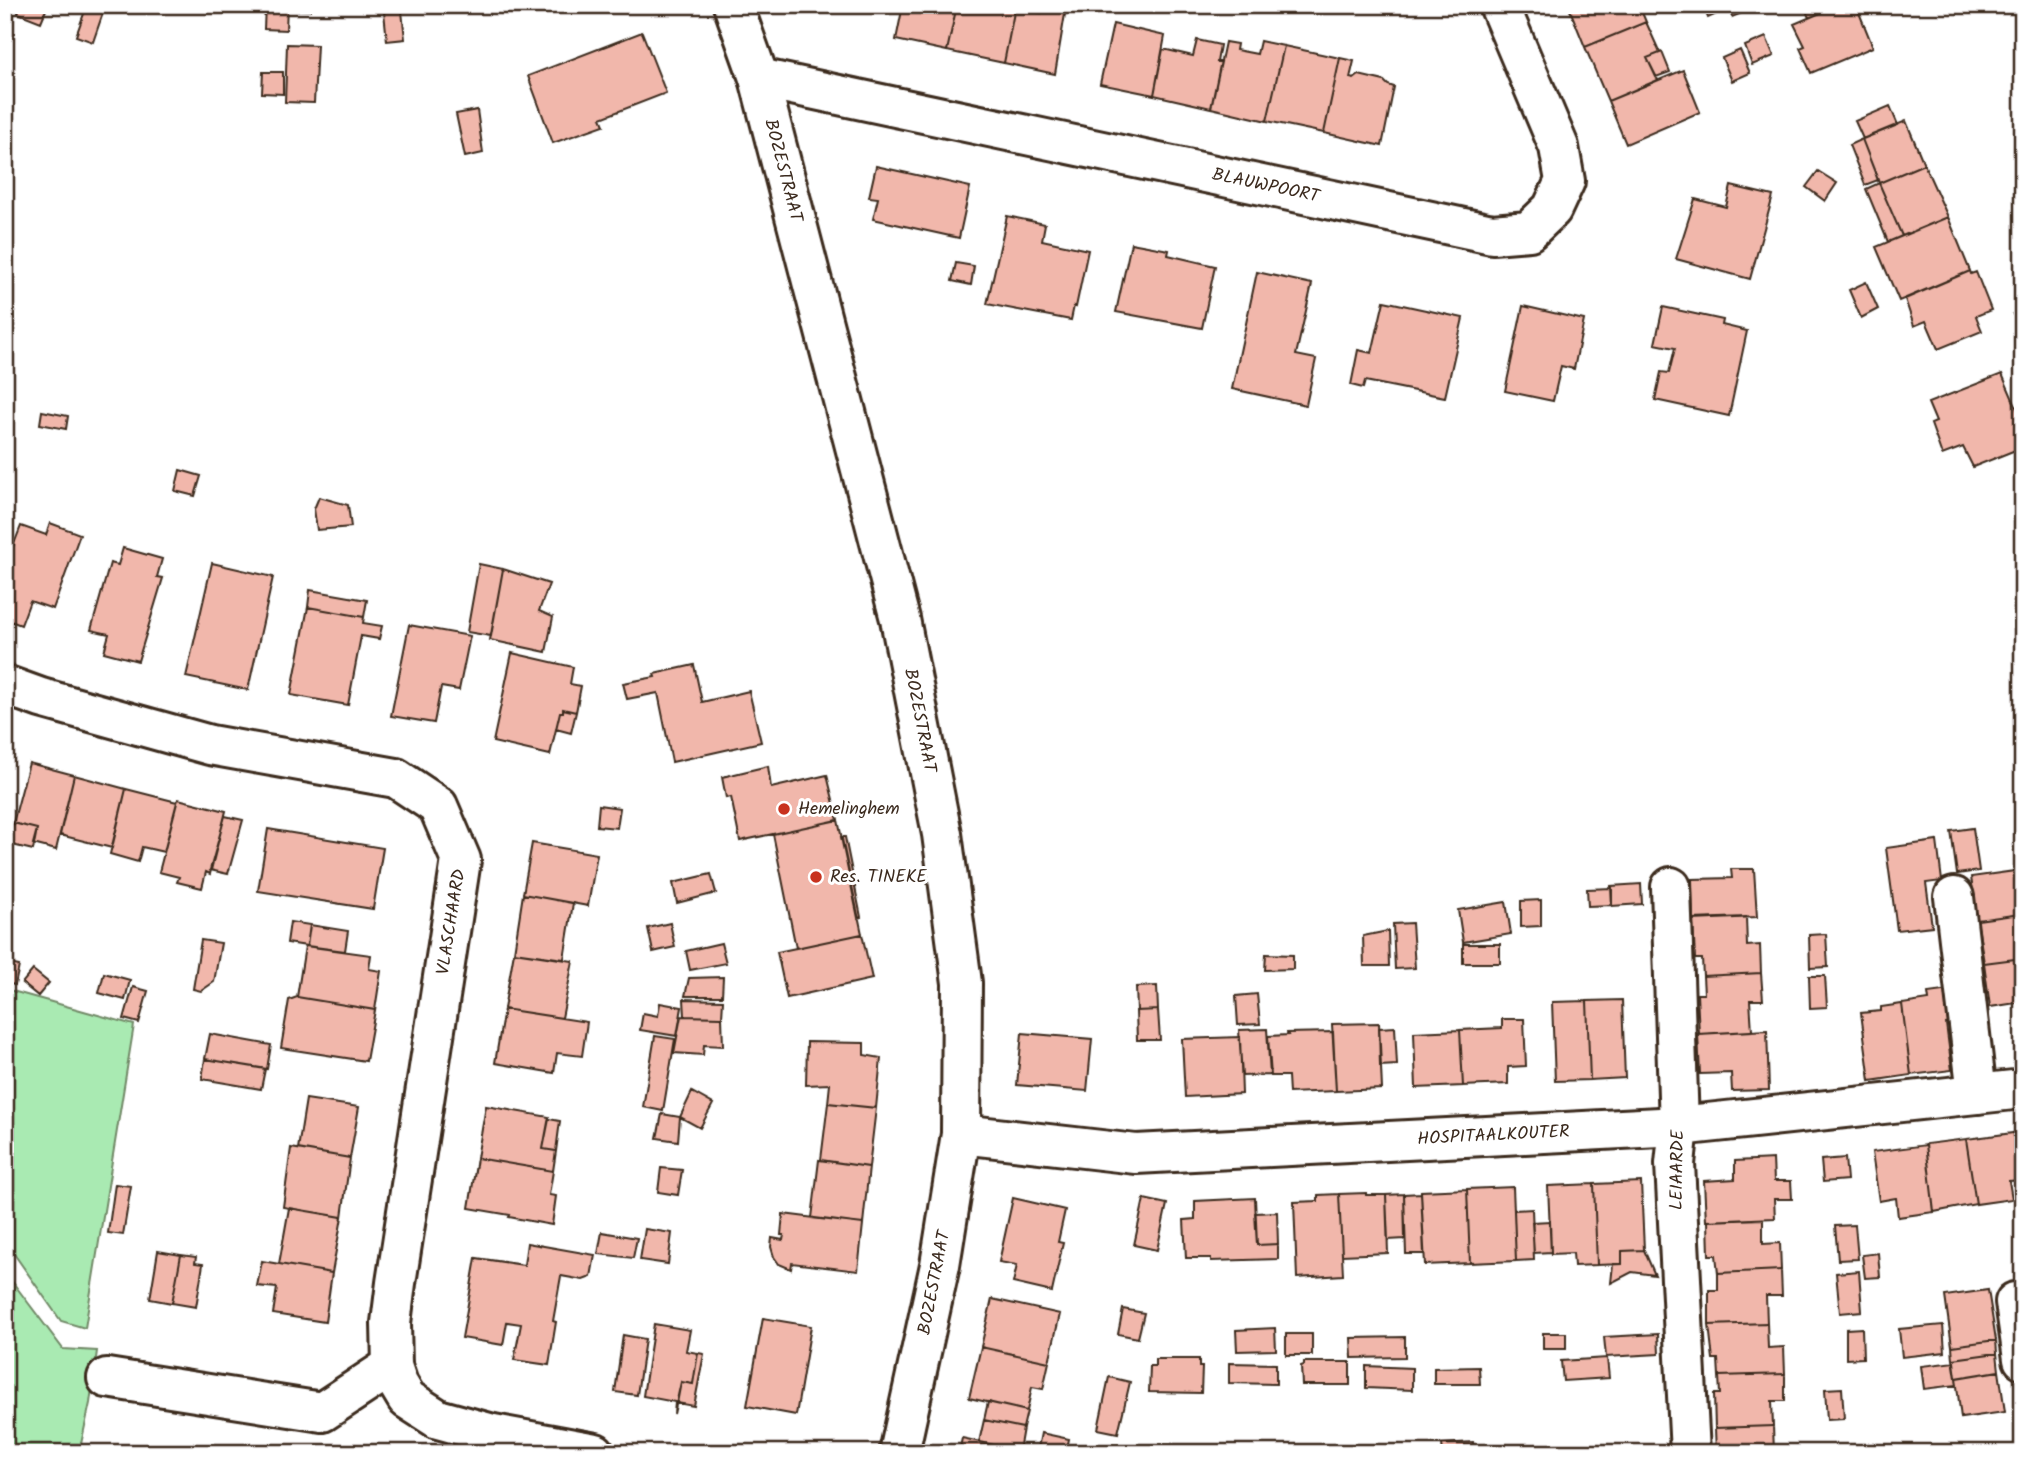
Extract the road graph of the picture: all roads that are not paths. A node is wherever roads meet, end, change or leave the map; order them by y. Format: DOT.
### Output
graph roads {
  1 [pos="733,5"];
  2 [pos="1499,5"];
  3 [pos="759,78"];
  4 [pos="5,685"];
  5 [pos="1671,887"];
  6 [pos="1954,897"];
  7 [pos="2023,1088"];
  8 [pos="1977,1094"];
  9 [pos="1679,1126"];
  10 [pos="961,1134"];
  11 [pos="2015,1302"];
  12 [pos="2023,1359"];
  13 [pos="392,1366"];
  14 [pos="107,1378"];
  15 [pos="595,1453"];
  16 [pos="899,1453"];
  17 [pos="1690,1453"];
  1 -- 3 [label="street, BOZESTRAAT"];
  2 -- 3 [label="street, BLAUWPOORT"];
  3 -- 10 [label="street, BOZESTRAAT"];
  4 -- 13 [label="street, VLASCHAARD"];
  5 -- 9 [label="street, LEIAARDE"];
  6 -- 8 [label="street"];
  7 -- 8 [label="street, HOSPITAALKOUTER"];
  8 -- 9 [label="street, HOSPITAALKOUTER"];
  9 -- 10 [label="street, HOSPITAALKOUTER"];
  9 -- 17 [label="street, LEIAARDE"];
  10 -- 16 [label="street, BOZESTRAAT"];
  11 -- 12 [label="street"];
  13 -- 14 [label="street"];
  13 -- 15 [label="street, VLASCHAARD"];
}
